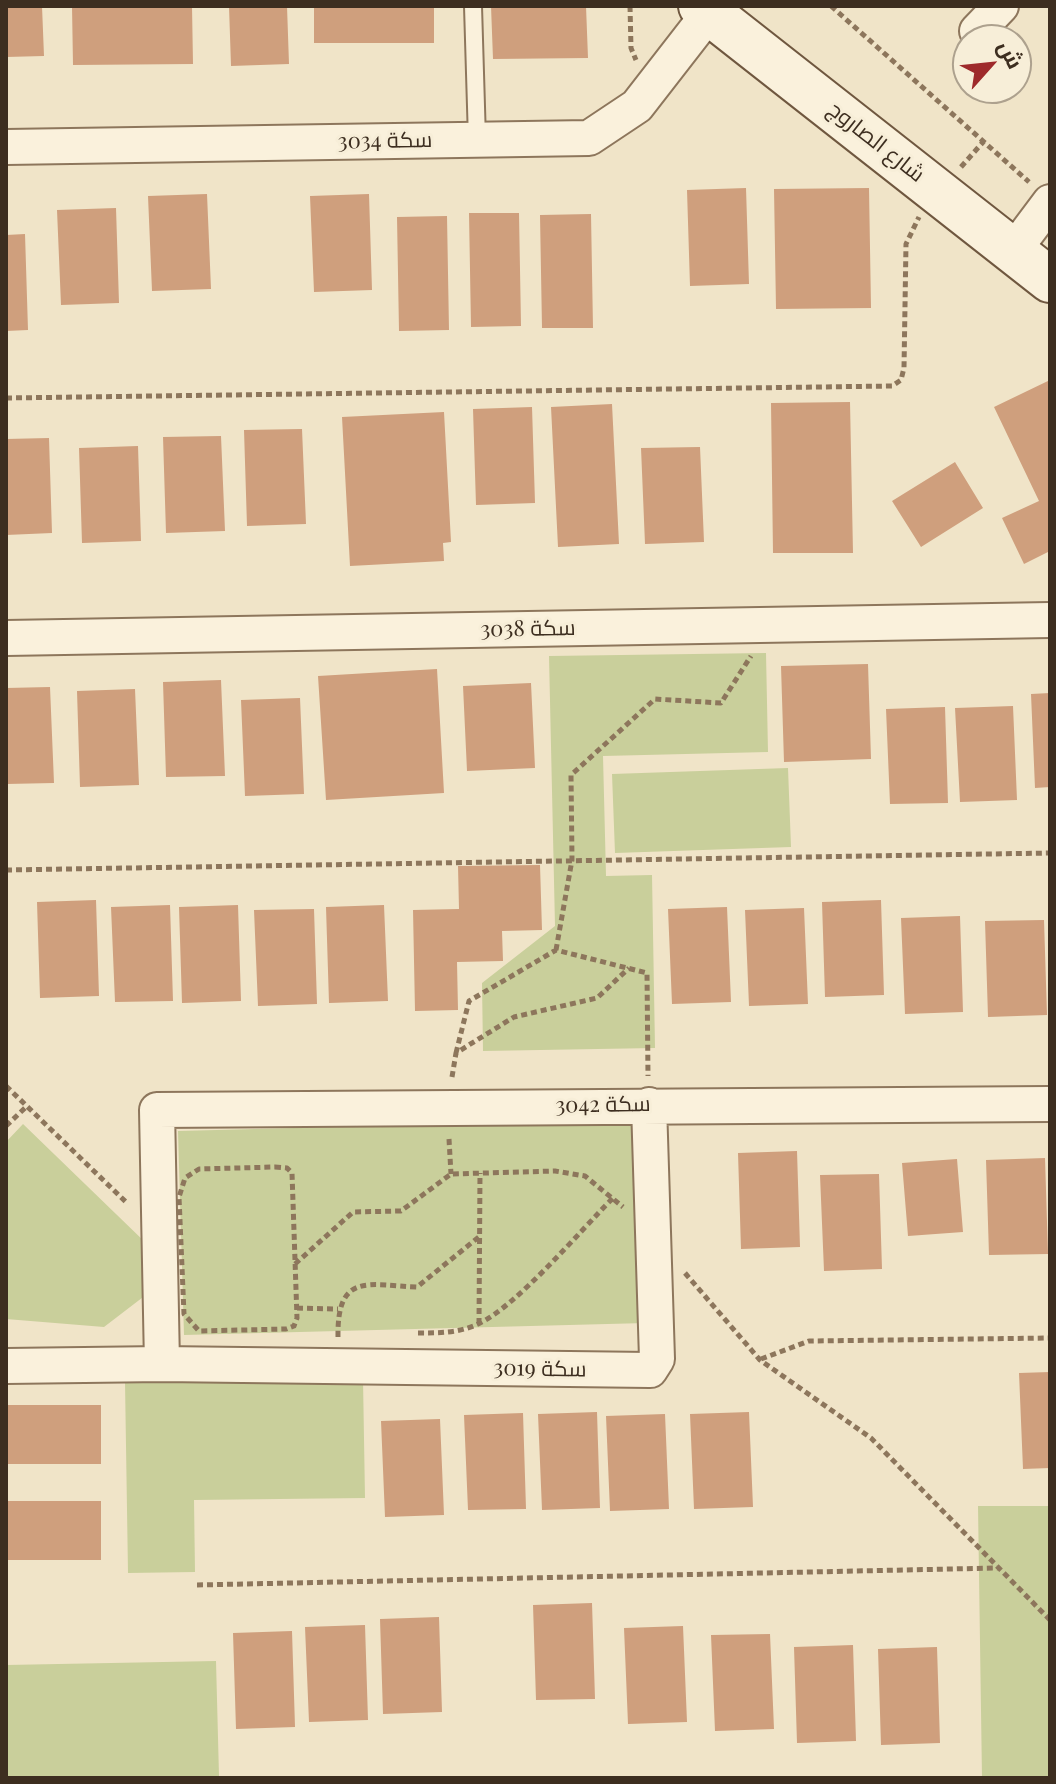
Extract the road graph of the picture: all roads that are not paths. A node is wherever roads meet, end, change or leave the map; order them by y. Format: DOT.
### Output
graph roads {
  1 [pos="473,6"];
  2 [pos="1001,6"];
  3 [pos="706,9"];
  4 [pos="984,24"];
  5 [pos="477,140"];
  6 [pos="6,147"];
  7 [pos="1044,196"];
  8 [pos="1014,250"];
  9 [pos="1050,280"];
  10 [pos="1050,620"];
  11 [pos="6,638"];
  12 [pos="1050,1104"];
  13 [pos="649,1105"];
  14 [pos="162,1364"];
  15 [pos="6,1366"];
  1 -- 5 [label="lane"];
  2 -- 4 [label="street"];
  3 -- 5 [label="street, سكة 3034"];
  3 -- 8 [label="main road, شارع الصاروج"];
  5 -- 6 [label="street, سكة 3034"];
  7 -- 8 [label="street"];
  8 -- 9 [label="main road, شارع الصاروج"];
  10 -- 11 [label="street, سكة 3038"];
  12 -- 13 [label="street, سكة 3042"];
  13 -- 14 [label="street, سكة 3042"];
  13 -- 14 [label="street, سكة 3019"];
  14 -- 15 [label="street, سكة 3019"];
}
